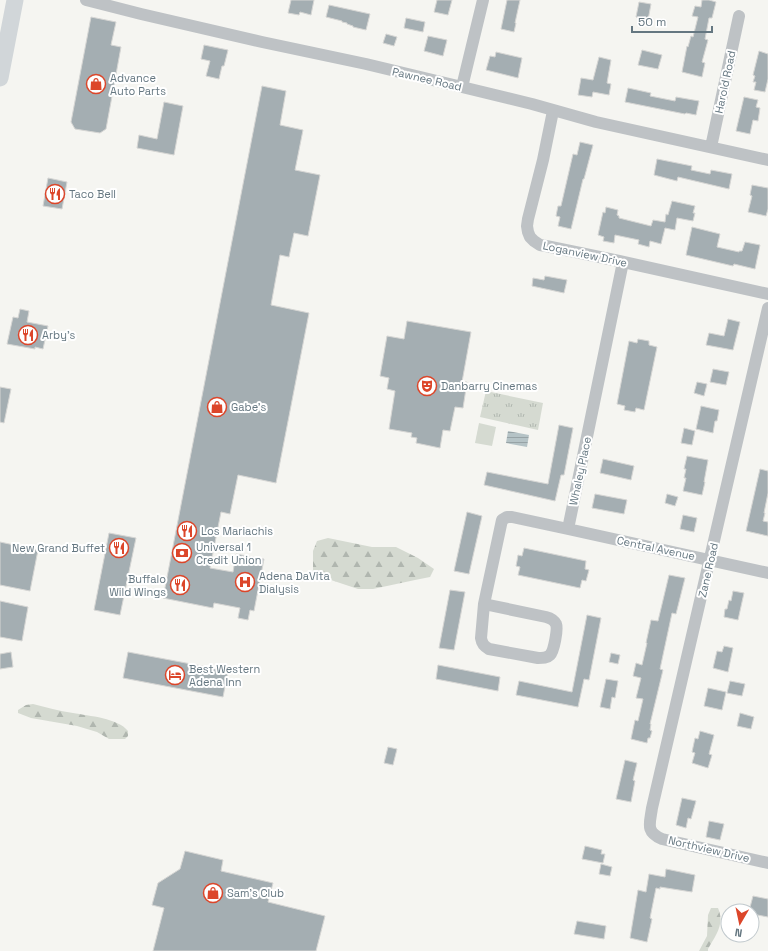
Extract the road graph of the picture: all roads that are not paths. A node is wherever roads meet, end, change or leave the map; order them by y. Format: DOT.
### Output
graph roads {
  1 [pos="15,0"];
  2 [pos="86,0"];
  3 [pos="483,0"];
  4 [pos="739,16"];
  5 [pos="0,78"];
  6 [pos="462,87"];
  7 [pos="553,111"];
  8 [pos="711,147"];
  9 [pos="768,160"];
  10 [pos="623,262"];
  11 [pos="768,294"];
  12 [pos="768,308"];
  13 [pos="568,529"];
  14 [pos="710,560"];
  15 [pos="768,573"];
  16 [pos="484,604"];
  17 [pos="651,832"];
  18 [pos="768,863"];
  1 -- 5 [label="main road"];
  2 -- 6 [label="street, Pawnee Road"];
  3 -- 6 [label="street"];
  4 -- 8 [label="street, Harold Road"];
  6 -- 7 [label="street, Pawnee Road"];
  7 -- 8 [label="street, Pawnee Road"];
  7 -- 10 [label="street, Loganview Drive"];
  8 -- 9 [label="street, Pawnee Road"];
  10 -- 11 [label="street, Loganview Drive"];
  10 -- 13 [label="street, Whaley Place"];
  12 -- 14 [label="street, Zane Road"];
  13 -- 14 [label="street, Central Avenue"];
  13 -- 16 [label="street"];
  14 -- 15 [label="street, Central Avenue"];
  14 -- 17 [label="street, Zane Road"];
  16 -- 16 [label="street"];
  17 -- 18 [label="street, Northview Drive"];
}
